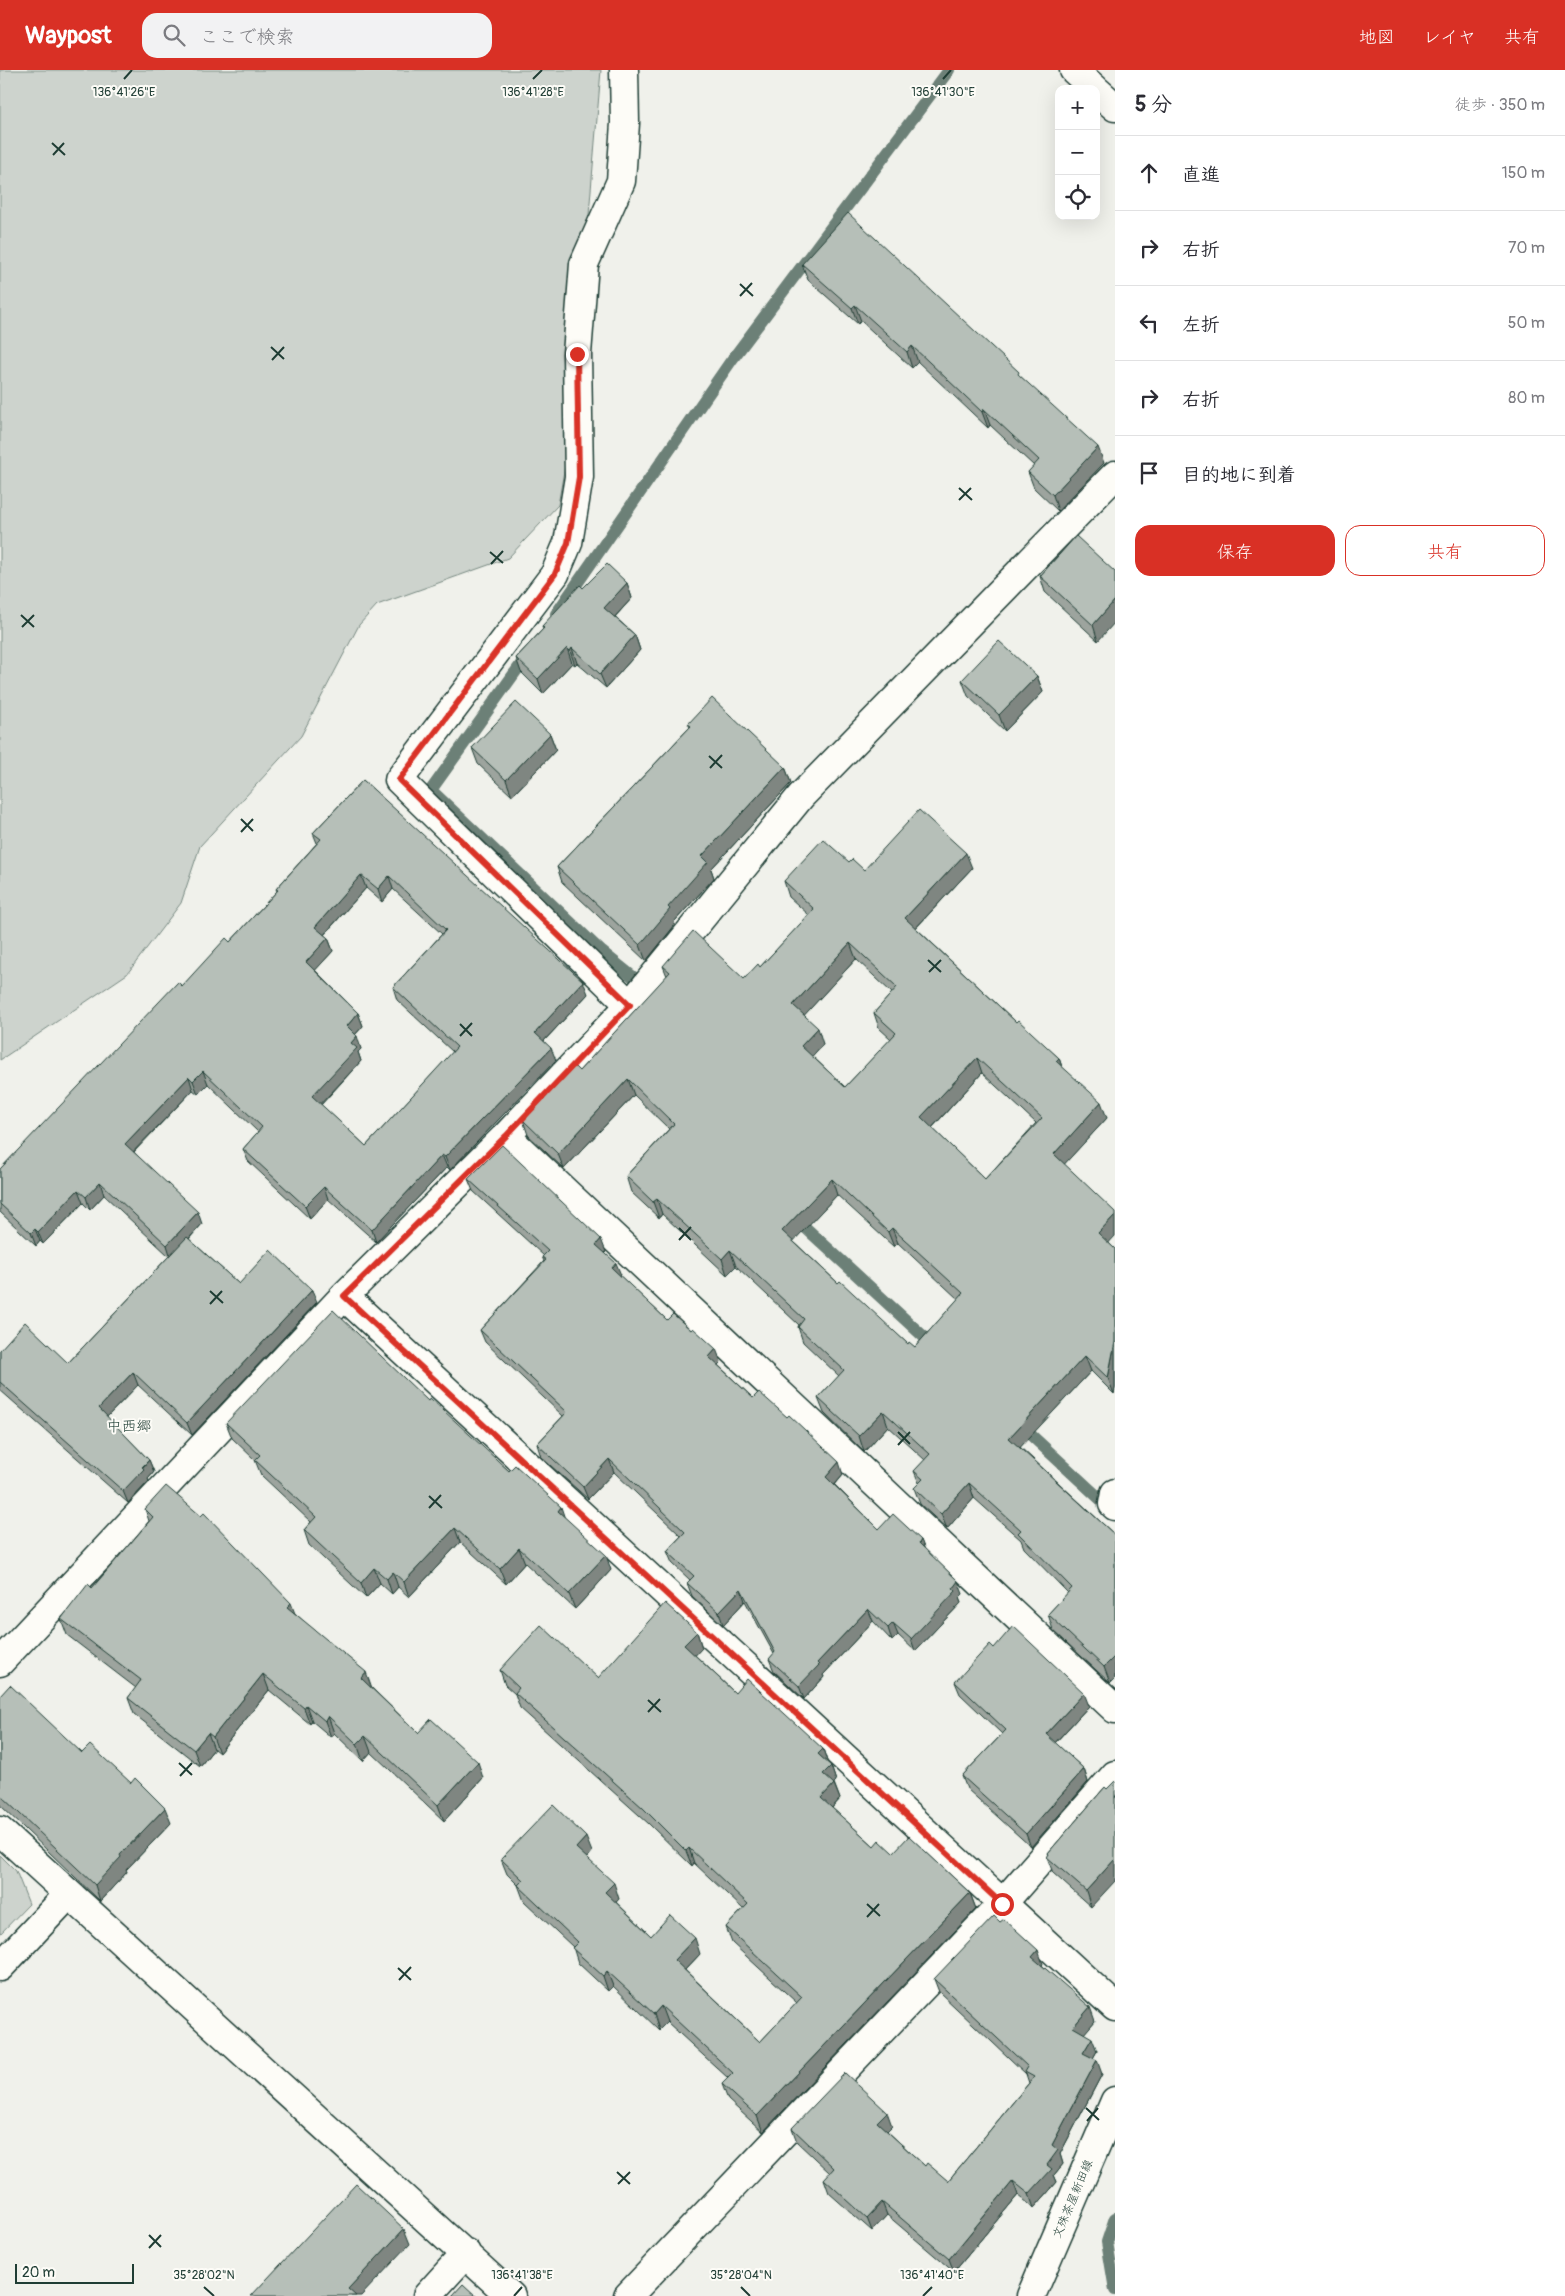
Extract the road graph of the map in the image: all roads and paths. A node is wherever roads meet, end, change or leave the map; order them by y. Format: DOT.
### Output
graph roads {
  1 [pos="624,70"];
  2 [pos="1074,70"];
  3 [pos="1091,85"];
  4 [pos="1100,93"];
  5 [pos="1115,106"];
  6 [pos="1115,475"];
  7 [pos="630,1005"];
  8 [pos="506,1136"];
  9 [pos="344,1296"];
  10 [pos="1115,1492"];
  11 [pos="1115,1506"];
  12 [pos="0,1662"];
  13 [pos="1115,1709"];
  14 [pos="1115,1775"];
  15 [pos="0,1831"];
  16 [pos="69,1894"];
  17 [pos="1002,1904"];
  18 [pos="0,1968"];
  19 [pos="1115,2007"];
  20 [pos="1115,2101"];
  21 [pos="466,2253"];
  22 [pos="426,2296"];
  23 [pos="511,2296"];
  24 [pos="628,2296"];
  25 [pos="1031,2296"];
  1 -- 7 [label="street"];
  2 -- 3 [label="street"];
  4 -- 5 [label="street"];
  6 -- 7 [label="street"];
  7 -- 8 [label="street"];
  8 -- 9 [label="street"];
  8 -- 13 [label="street"];
  9 -- 12 [label="street"];
  9 -- 17 [label="street"];
  10 -- 11 [label="street"];
  14 -- 17 [label="street"];
  15 -- 16 [label="street"];
  16 -- 18 [label="street"];
  16 -- 21 [label="street"];
  17 -- 19 [label="street"];
  17 -- 24 [label="street"];
  20 -- 25 [label="street, 文殊茶屋新田線"];
  21 -- 22 [label="street"];
  21 -- 23 [label="street"];
}
